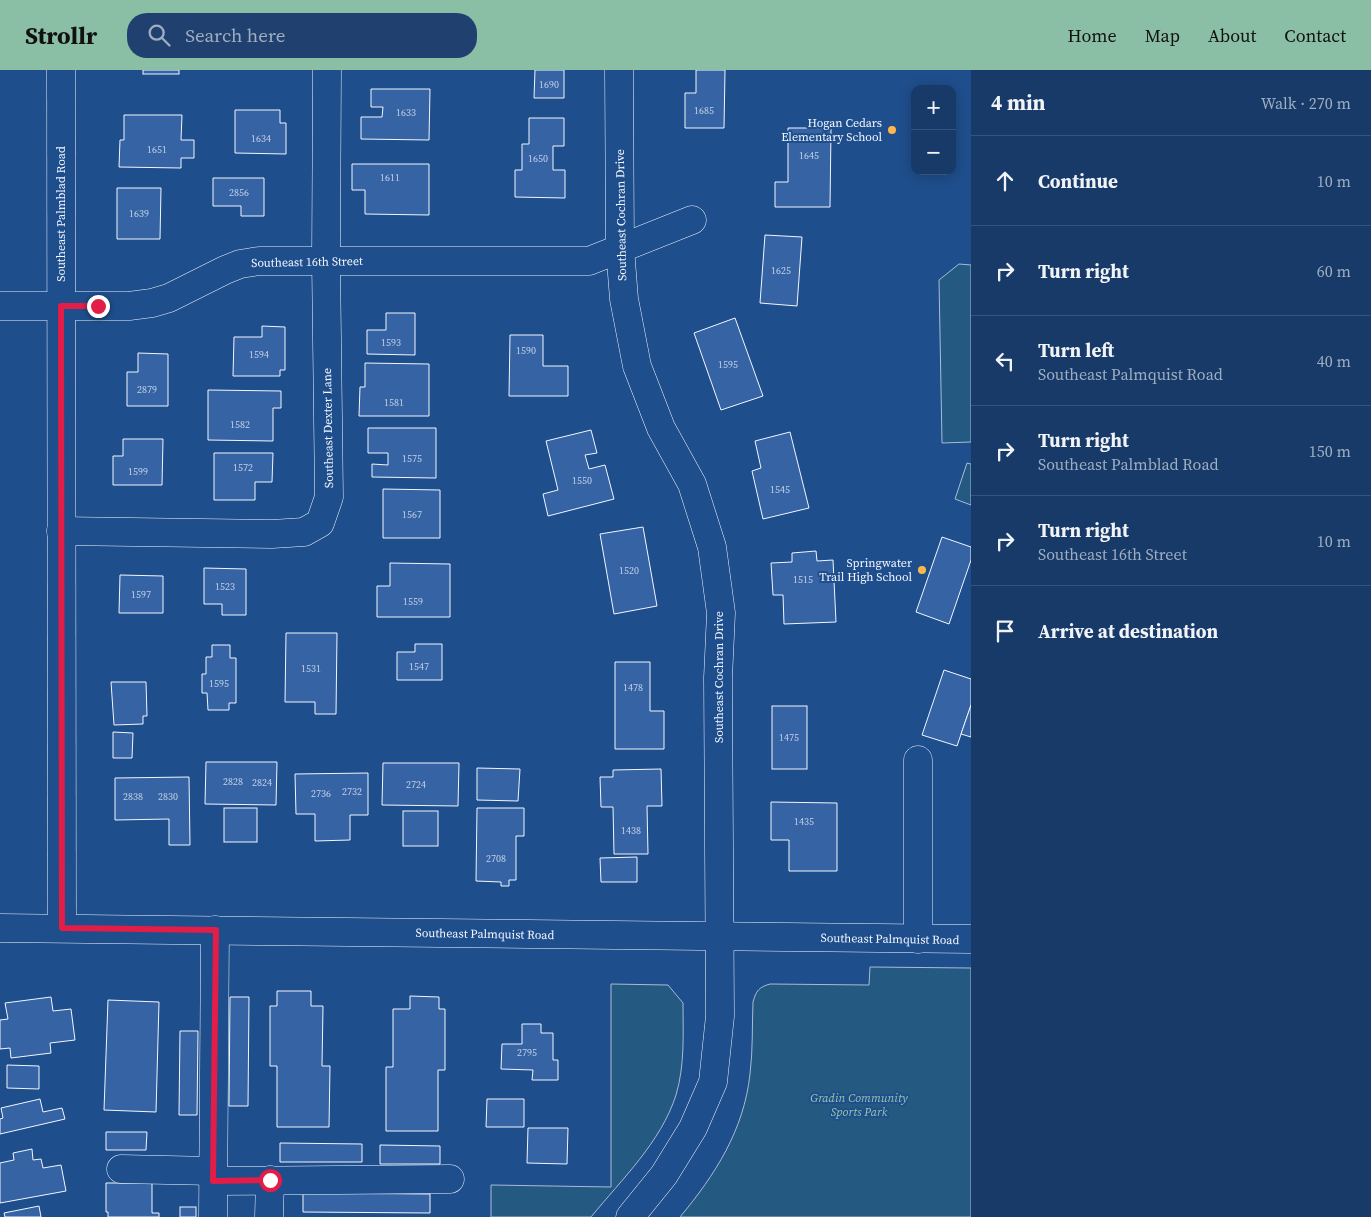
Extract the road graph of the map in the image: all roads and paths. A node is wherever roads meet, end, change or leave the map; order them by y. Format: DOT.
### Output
graph roads {
  1 [pos="61,70"];
  2 [pos="327,70"];
  3 [pos="619,70"];
  4 [pos="692,220"];
  5 [pos="620,248"];
  6 [pos="326,261"];
  7 [pos="0,306"];
  8 [pos="61,306"];
  9 [pos="61,531"];
  10 [pos="918,760"];
  11 [pos="0,928"];
  12 [pos="62,928"];
  13 [pos="216,930"];
  14 [pos="720,937"];
  15 [pos="918,939"];
  16 [pos="971,939"];
  17 [pos="122,1169"];
  18 [pos="213,1176"];
  19 [pos="450,1179"];
  20 [pos="270,1180"];
  21 [pos="213,1217"];
  22 [pos="269,1217"];
  23 [pos="630,1217"];
  1 -- 8 [label="street, Southeast Palmblad Road"];
  2 -- 6 [label="street, Southeast Dexter Lane"];
  3 -- 5 [label="street, Southeast Cochran Drive"];
  4 -- 5 [label="street, Southeast 16th Street"];
  5 -- 6 [label="street, Southeast 16th Street"];
  5 -- 14 [label="street, Southeast Cochran Drive"];
  6 -- 8 [label="street, Southeast 16th Street"];
  6 -- 9 [label="street, Southeast Dexter Lane"];
  7 -- 8 [label="street, Southeast 16th Street"];
  8 -- 9 [label="street, Southeast Palmblad Road"];
  9 -- 12 [label="street, Southeast Palmblad Road"];
  10 -- 15 [label="street"];
  11 -- 12 [label="street, Southeast Palmquist Road"];
  12 -- 13 [label="street, Southeast Palmquist Road"];
  13 -- 14 [label="street, Southeast Palmquist Road"];
  13 -- 18 [label="street"];
  14 -- 15 [label="street, Southeast Palmquist Road"];
  14 -- 23 [label="street, Southeast Cochran Drive"];
  15 -- 16 [label="street, Southeast Palmquist Road"];
  17 -- 18 [label="street"];
  18 -- 20 [label="street"];
  18 -- 21 [label="street"];
  19 -- 20 [label="street"];
  20 -- 22 [label="street"];
}
